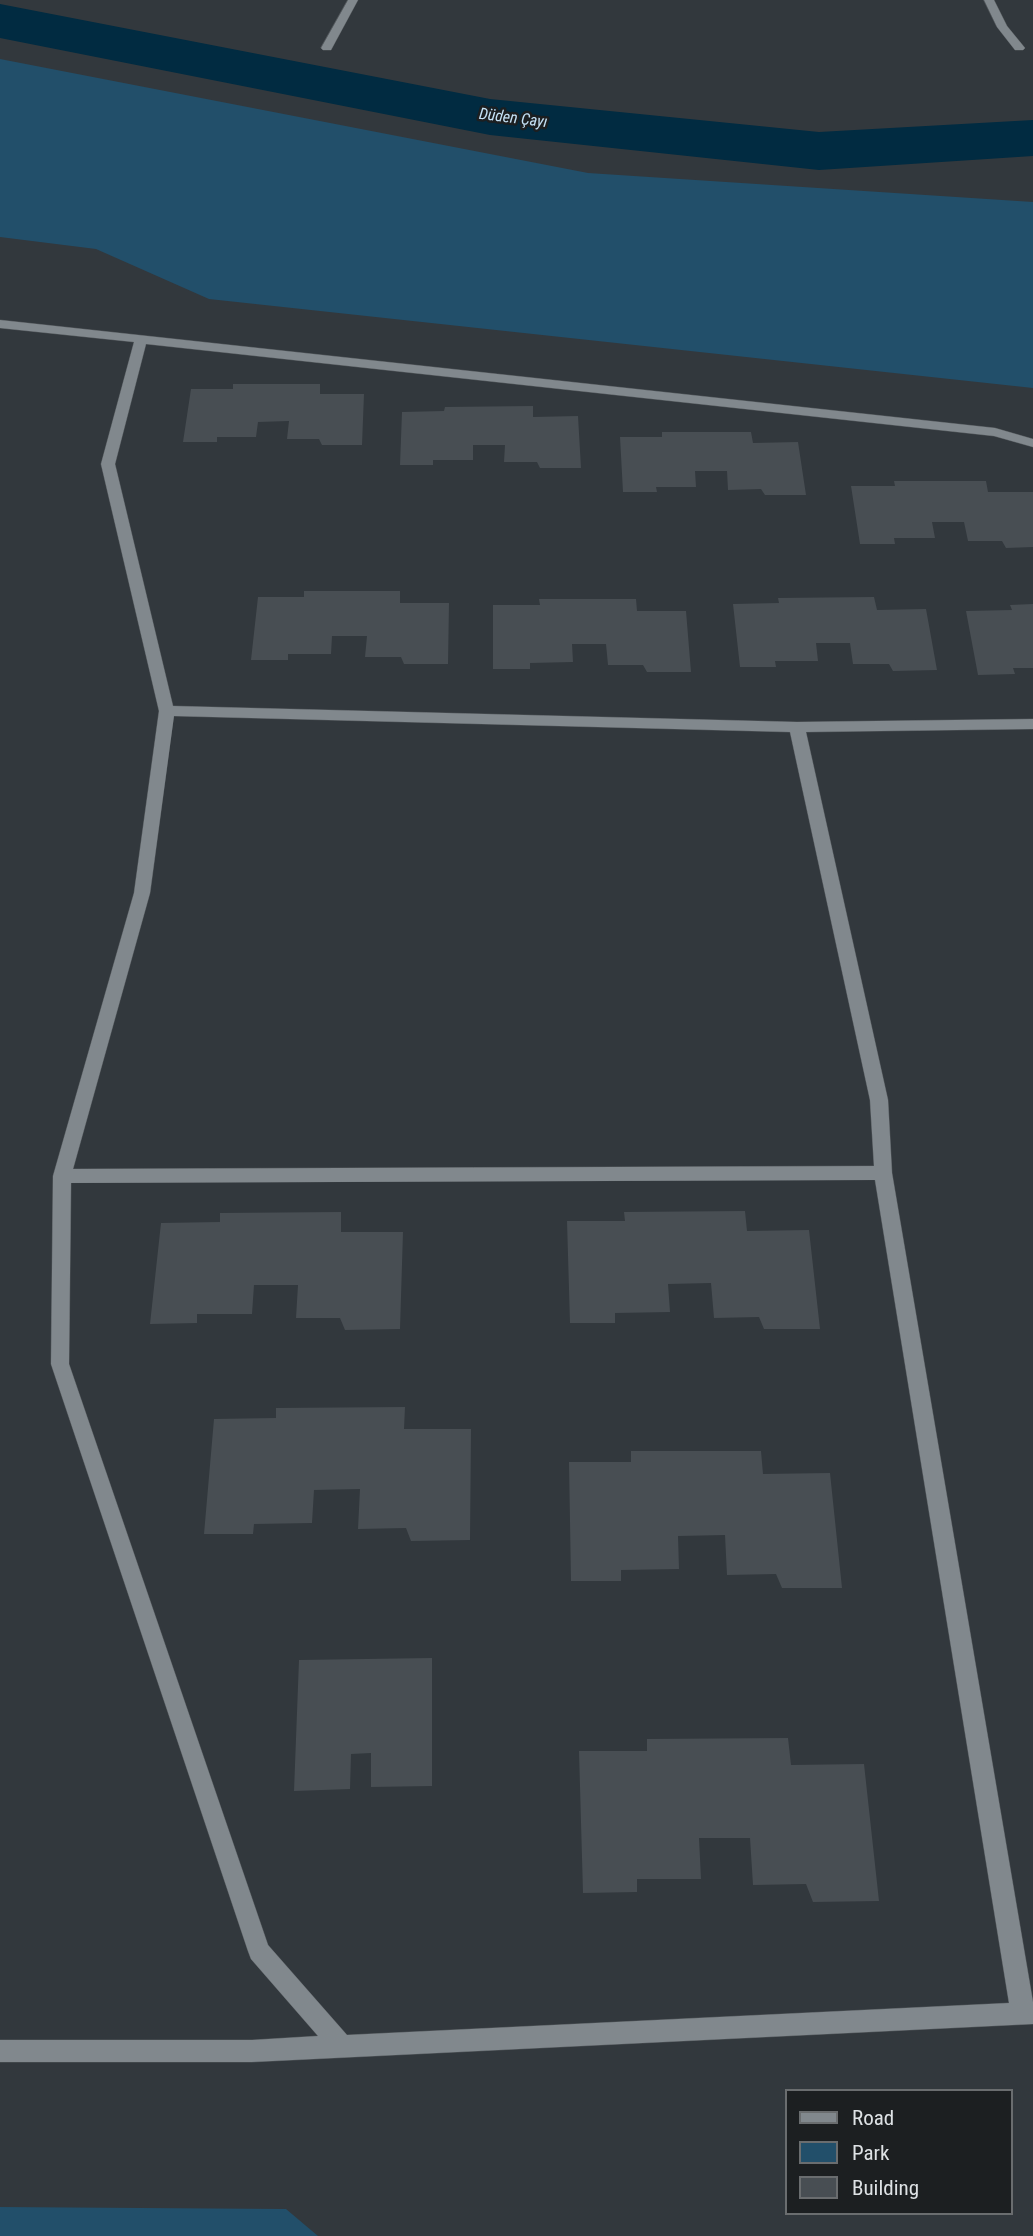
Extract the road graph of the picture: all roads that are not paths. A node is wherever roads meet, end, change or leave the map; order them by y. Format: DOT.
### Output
graph roads {
  1 [pos="353,0"];
  2 [pos="989,0"];
  3 [pos="327,48"];
  4 [pos="1019,48"];
  5 [pos="0,324"];
  6 [pos="141,340"];
  7 [pos="1033,443"];
  8 [pos="167,711"];
  9 [pos="1033,724"];
  10 [pos="797,727"];
  11 [pos="883,1173"];
  12 [pos="62,1176"];
  13 [pos="1028,2013"];
  14 [pos="341,2046"];
  15 [pos="0,2051"];
  1 -- 3 [label="street"];
  2 -- 4 [label="street"];
  5 -- 6 [label="street"];
  6 -- 7 [label="street"];
  6 -- 8 [label="street"];
  8 -- 10 [label="street"];
  8 -- 12 [label="street"];
  9 -- 10 [label="street"];
  10 -- 11 [label="street"];
  11 -- 12 [label="street"];
  11 -- 13 [label="street"];
  12 -- 14 [label="street"];
  13 -- 14 [label="street"];
  14 -- 15 [label="street"];
}
